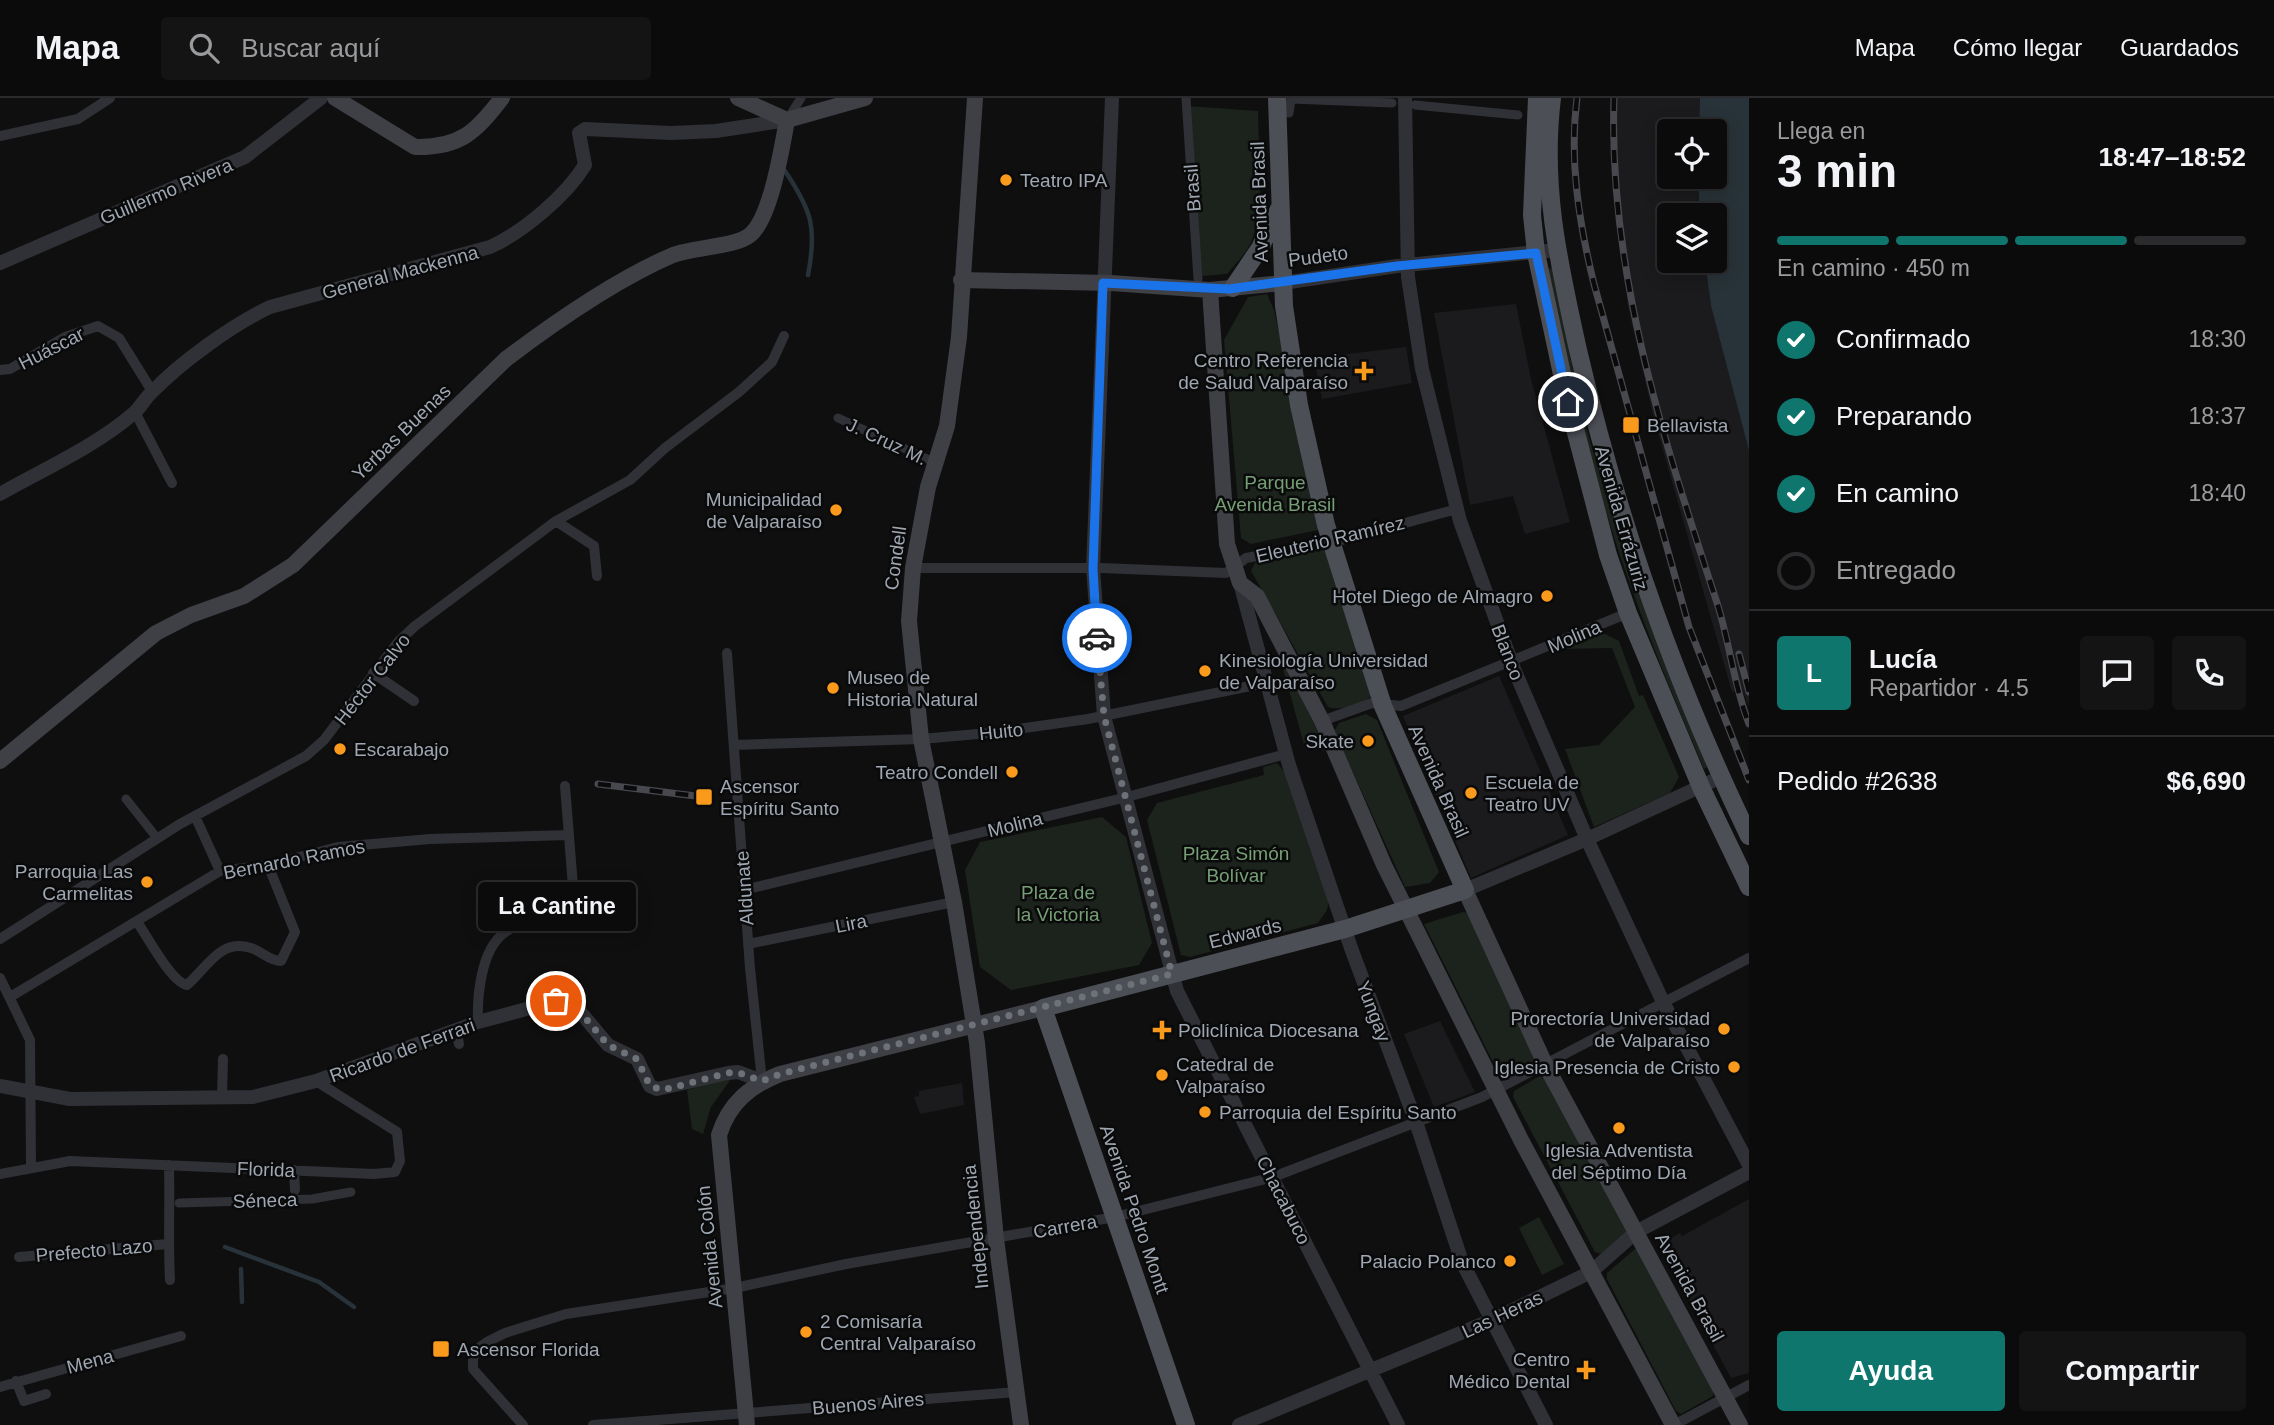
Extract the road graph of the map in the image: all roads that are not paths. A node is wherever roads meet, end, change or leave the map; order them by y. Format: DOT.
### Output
graph roads {
  1 [pos="110,98"];
  2 [pos="321,98"];
  3 [pos="335,98"];
  4 [pos="502,98"];
  5 [pos="737,98"];
  6 [pos="801,98"];
  7 [pos="865,98"];
  8 [pos="975,98"];
  9 [pos="1112,98"];
  10 [pos="1186,98"];
  11 [pos="1277,98"];
  12 [pos="1537,98"];
  13 [pos="1552,98"];
  14 [pos="1404,102"];
  15 [pos="1289,113"];
  16 [pos="1518,115"];
  17 [pos="787,120"];
  18 [pos="0,136"];
  19 [pos="1279,208"];
  20 [pos="1556,250"];
  21 [pos="1536,253"];
  22 [pos="0,263"];
  23 [pos="1407,265"];
  24 [pos="961,280"];
  25 [pos="1103,283"];
  26 [pos="1283,283"];
  27 [pos="1204,284"];
  28 [pos="1233,288"];
  29 [pos="784,336"];
  30 [pos="0,370"];
  31 [pos="152,391"];
  32 [pos="135,412"];
  33 [pos="838,418"];
  34 [pos="936,463"];
  35 [pos="172,483"];
  36 [pos="0,494"];
  37 [pos="1457,509"];
  38 [pos="556,521"];
  39 [pos="1330,540"];
  40 [pos="1233,567"];
  41 [pos="913,568"];
  42 [pos="1093,569"];
  43 [pos="597,576"];
  44 [pos="1240,583"];
  45 [pos="1628,613"];
  46 [pos="727,653"];
  47 [pos="1511,662"];
  48 [pos="373,673"];
  49 [pos="1265,683"];
  50 [pos="414,701"];
  51 [pos="1383,706"];
  52 [pos="1104,716"];
  53 [pos="1322,721"];
  54 [pos="921,739"];
  55 [pos="734,746"];
  56 [pos="1286,754"];
  57 [pos="0,761"];
  58 [pos="1721,777"];
  59 [pos="565,786"];
  60 [pos="1701,787"];
  61 [pos="1127,797"];
  62 [pos="126,799"];
  63 [pos="195,816"];
  64 [pos="569,835"];
  65 [pos="1749,836"];
  66 [pos="157,838"];
  67 [pos="1587,839"];
  68 [pos="942,842"];
  69 [pos="268,865"];
  70 [pos="220,871"];
  71 [pos="1749,887"];
  72 [pos="744,890"];
  73 [pos="1465,890"];
  74 [pos="954,902"];
  75 [pos="1405,910"];
  76 [pos="137,922"];
  77 [pos="1345,929"];
  78 [pos="0,939"];
  79 [pos="748,944"];
  80 [pos="1749,958"];
  81 [pos="1172,974"];
  82 [pos="0,978"];
  83 [pos="10,998"];
  84 [pos="1663,1002"];
  85 [pos="1043,1008"];
  86 [pos="478,1022"];
  87 [pos="974,1024"];
  88 [pos="223,1059"];
  89 [pos="1545,1064"];
  90 [pos="316,1081"];
  91 [pos="762,1081"];
  92 [pos="0,1086"];
  93 [pos="29,1089"];
  94 [pos="1496,1091"];
  95 [pos="222,1097"];
  96 [pos="1416,1122"];
  97 [pos="169,1165"];
  98 [pos="1749,1166"];
  99 [pos="31,1167"];
  100 [pos="294,1170"];
  101 [pos="1749,1172"];
  102 [pos="0,1174"];
  103 [pos="1273,1177"];
  104 [pos="295,1191"];
  105 [pos="351,1192"];
  106 [pos="179,1203"];
  107 [pos="1115,1217"];
  108 [pos="1636,1232"];
  109 [pos="996,1239"];
  110 [pos="168,1244"];
  111 [pos="19,1256"];
  112 [pos="1591,1272"];
  113 [pos="170,1280"];
  114 [pos="734,1288"];
  115 [pos="1492,1320"];
  116 [pos="181,1336"];
  117 [pos="1372,1371"];
  118 [pos="16,1381"];
  119 [pos="1749,1385"];
  120 [pos="0,1387"];
  121 [pos="1017,1392"];
  122 [pos="46,1394"];
  123 [pos="1725,1398"];
  124 [pos="746,1419"];
  125 [pos="523,1425"];
  126 [pos="593,1425"];
  127 [pos="1021,1425"];
  128 [pos="1186,1425"];
  129 [pos="1239,1425"];
  130 [pos="1398,1425"];
  131 [pos="1546,1425"];
  132 [pos="1674,1425"];
  133 [pos="1740,1425"];
  1 -- 18 [label="street"];
  2 -- 22 [label="street, Guillermo Rivera"];
  3 -- 4 [label="main road"];
  5 -- 17 [label="main road"];
  6 -- 17 [label="street"];
  7 -- 17 [label="main road"];
  8 -- 24 [label="main road, Condell"];
  9 -- 25 [label="street, Chacabuco"];
  10 -- 27 [label="street, Brasil"];
  11 -- 19 [label="main road, Avenida Brasil"];
  12 -- 21 [label="main road, Avenida Errázuriz"];
  13 -- 20 [label="main road, Avenida Errázuriz"];
  14 -- 15 [label="street"];
  14 -- 16 [label="street"];
  14 -- 23 [label="street, Blanco"];
  17 -- 31 [label="street, General Mackenna"];
  17 -- 57 [label="main road, Yerbas Buenas"];
  19 -- 26 [label="main road, Avenida Brasil"];
  19 -- 28 [label="main road"];
  20 -- 21 [label="street, Pudeto"];
  20 -- 58 [label="main road, Avenida Errázuriz"];
  21 -- 23 [label="street, Pudeto"];
  21 -- 45 [label="main road, Avenida Errázuriz"];
  23 -- 26 [label="street, Pudeto"];
  23 -- 37 [label="street, Blanco"];
  24 -- 25 [label="main road, Pudeto"];
  24 -- 34 [label="main road, Condell"];
  25 -- 27 [label="main road, Pudeto"];
  25 -- 42 [label="street, Chacabuco"];
  26 -- 28 [label="main road, Pudeto"];
  26 -- 39 [label="main road, Avenida Brasil"];
  27 -- 28 [label="main road, Pudeto"];
  27 -- 40 [label="main road"];
  29 -- 38 [label="street, Héctor Calvo"];
  30 -- 31 [label="street, Huáscar"];
  31 -- 32 [label="street, General Mackenna"];
  32 -- 35 [label="street"];
  32 -- 36 [label="street, General Mackenna"];
  33 -- 34 [label="street, J. Cruz M."];
  34 -- 41 [label="main road, Condell"];
  37 -- 39 [label="street, Eleuterio Ramírez"];
  37 -- 47 [label="street, Blanco"];
  38 -- 43 [label="street"];
  38 -- 48 [label="street, Héctor Calvo"];
  39 -- 40 [label="street, Eleuterio Ramírez"];
  39 -- 51 [label="main road, Avenida Brasil"];
  40 -- 42 [label="street, Eleuterio Ramírez"];
  40 -- 44 [label="main road"];
  41 -- 42 [label="street, Eleuterio Ramírez"];
  41 -- 54 [label="main road, Condell"];
  42 -- 52 [label="street, Chacabuco"];
  44 -- 49 [label="street, Yungay"];
  44 -- 53 [label="main road"];
  45 -- 47 [label="street, Molina"];
  45 -- 60 [label="main road, Avenida Errázuriz"];
  46 -- 55 [label="street, Aldunate"];
  47 -- 51 [label="street, Molina"];
  47 -- 67 [label="street, Blanco"];
  48 -- 50 [label="street"];
  48 -- 63 [label="street, Héctor Calvo"];
  49 -- 52 [label="street, Huito"];
  49 -- 56 [label="street, Yungay"];
  51 -- 53 [label="street, Molina"];
  51 -- 73 [label="main road, Avenida Brasil"];
  52 -- 54 [label="street, Huito"];
  52 -- 61 [label="street, Chacabuco"];
  53 -- 75 [label="main road"];
  54 -- 55 [label="street, Huito"];
  54 -- 68 [label="main road, Condell"];
  55 -- 72 [label="street, Aldunate"];
  56 -- 61 [label="street, Molina"];
  56 -- 77 [label="street, Yungay"];
  58 -- 60 [label="street, Edwards"];
  58 -- 65 [label="main road, Avenida Errázuriz"];
  59 -- 64 [label="street"];
  60 -- 67 [label="street, Edwards"];
  60 -- 71 [label="main road, Avenida Errázuriz"];
  61 -- 68 [label="street, Molina"];
  61 -- 81 [label="street, Chacabuco"];
  62 -- 66 [label="street"];
  63 -- 66 [label="street, Héctor Calvo"];
  63 -- 70 [label="street"];
  64 -- 69 [label="street, Bernardo Ramos"];
  64 -- 86 [label="street"];
  66 -- 78 [label="street, Héctor Calvo"];
  67 -- 73 [label="street, Edwards"];
  67 -- 84 [label="street, Blanco"];
  68 -- 72 [label="street, Molina"];
  68 -- 74 [label="main road, Condell"];
  69 -- 70 [label="street, Bernardo Ramos"];
  69 -- 76 [label="street"];
  70 -- 76 [label="street, Bernardo Ramos"];
  72 -- 79 [label="street, Aldunate"];
  73 -- 75 [label="main road, Edwards"];
  73 -- 89 [label="main road, Avenida Brasil"];
  74 -- 79 [label="street, Lira"];
  74 -- 87 [label="main road, Condell"];
  75 -- 77 [label="main road, Edwards"];
  75 -- 94 [label="main road"];
  76 -- 83 [label="street, Bernardo Ramos"];
  77 -- 81 [label="main road, Edwards"];
  77 -- 96 [label="street, Yungay"];
  79 -- 91 [label="street, Aldunate"];
  80 -- 84 [label="street, Carrera"];
  81 -- 85 [label="main road, Edwards"];
  81 -- 103 [label="street, Chacabuco"];
  82 -- 83 [label="street"];
  83 -- 93 [label="street"];
  84 -- 89 [label="street, Carrera"];
  84 -- 98 [label="street, Blanco"];
  85 -- 87 [label="main road, Edwards"];
  85 -- 107 [label="main road, Avenida Pedro Montt"];
  86 -- 90 [label="street, Ricardo de Ferrari"];
  86 -- 91 [label="street, Ricardo de Ferrari"];
  87 -- 91 [label="main road, Edwards"];
  87 -- 109 [label="main road, Independencia"];
  88 -- 95 [label="street"];
  89 -- 94 [label="street, Carrera"];
  89 -- 108 [label="main road, Avenida Brasil"];
  90 -- 95 [label="street, Ricardo de Ferrari"];
  90 -- 100 [label="street, Florida"];
  91 -- 114 [label="main road, Avenida Colón"];
  92 -- 93 [label="street, Ricardo de Ferrari"];
  93 -- 95 [label="street, Ricardo de Ferrari"];
  93 -- 99 [label="street"];
  94 -- 96 [label="street, Carrera"];
  94 -- 112 [label="main road"];
  96 -- 103 [label="street, Carrera"];
  96 -- 115 [label="street, Yungay"];
  97 -- 99 [label="street, Florida"];
  97 -- 100 [label="street, Florida"];
  97 -- 110 [label="street"];
  99 -- 102 [label="street, Florida"];
  100 -- 104 [label="street"];
  101 -- 108 [label="street, Las Heras"];
  103 -- 107 [label="street, Carrera"];
  103 -- 117 [label="street, Chacabuco"];
  105 -- 106 [label="street, Séneca"];
  107 -- 109 [label="street, Carrera"];
  107 -- 128 [label="main road, Avenida Pedro Montt"];
  108 -- 112 [label="street, Las Heras"];
  108 -- 123 [label="main road, Avenida Brasil"];
  109 -- 114 [label="street, Carrera"];
  109 -- 121 [label="main road, Independencia"];
  110 -- 111 [label="street, Prefecto Lazo"];
  110 -- 113 [label="street"];
  112 -- 115 [label="street, Las Heras"];
  112 -- 132 [label="main road"];
  114 -- 124 [label="main road, Avenida Colón"];
  114 -- 125 [label="street, Carrera"];
  115 -- 117 [label="street, Las Heras"];
  115 -- 131 [label="street, Yungay"];
  116 -- 118 [label="street, Mena"];
  117 -- 129 [label="street, Las Heras"];
  117 -- 130 [label="street, Chacabuco"];
  118 -- 120 [label="street, Mena"];
  118 -- 122 [label="street"];
  119 -- 123 [label="street"];
  121 -- 124 [label="street, Buenos Aires"];
  121 -- 127 [label="main road, Independencia"];
  123 -- 132 [label="street"];
  123 -- 133 [label="main road, Avenida Brasil"];
  124 -- 126 [label="street, Buenos Aires"];
}
